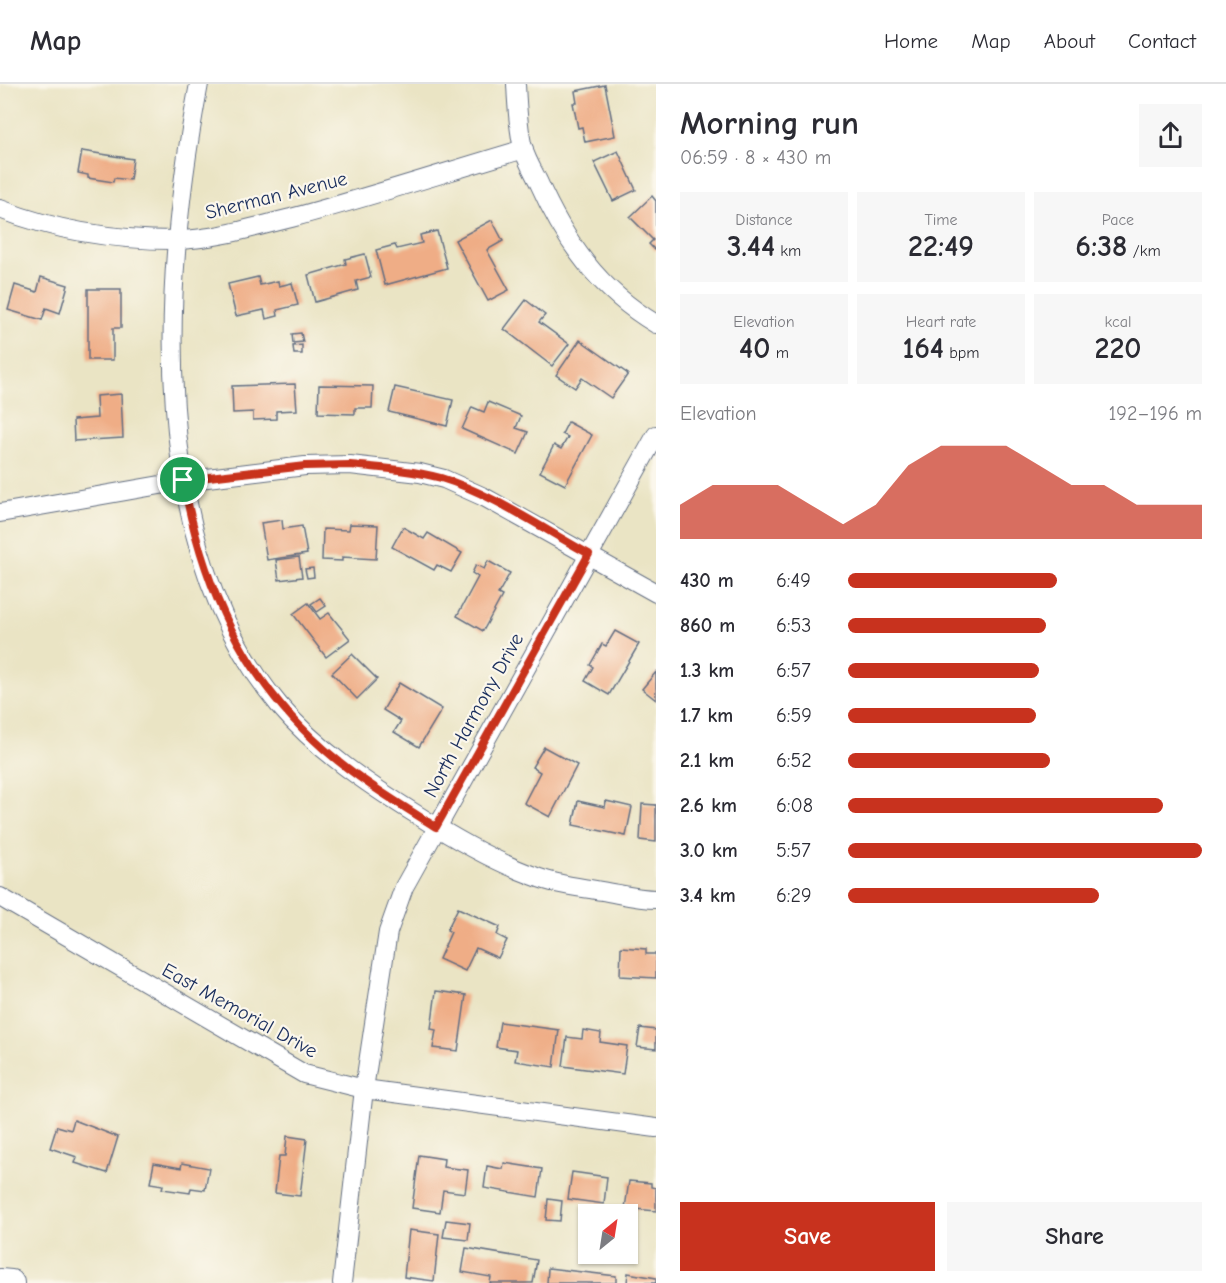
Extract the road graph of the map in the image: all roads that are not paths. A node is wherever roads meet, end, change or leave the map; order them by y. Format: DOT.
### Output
graph roads {
  1 [pos="199,84"];
  2 [pos="516,84"];
  3 [pos="524,149"];
  4 [pos="0,209"];
  5 [pos="177,240"];
  6 [pos="656,324"];
  7 [pos="656,435"];
  8 [pos="183,480"];
  9 [pos="0,513"];
  10 [pos="589,554"];
  11 [pos="656,593"];
  12 [pos="436,827"];
  13 [pos="0,897"];
  14 [pos="656,899"];
  15 [pos="364,1089"];
  16 [pos="656,1128"];
  17 [pos="0,1282"];
  18 [pos="11,1283"];
  19 [pos="342,1283"];
  1 -- 5 [label="street"];
  2 -- 3 [label="street"];
  3 -- 5 [label="street, Sherman Avenue"];
  3 -- 6 [label="street"];
  4 -- 5 [label="street, Sherman Avenue"];
  5 -- 8 [label="street"];
  7 -- 10 [label="street, North Harmony Drive"];
  8 -- 9 [label="street"];
  8 -- 10 [label="street"];
  8 -- 12 [label="street"];
  10 -- 11 [label="street"];
  10 -- 12 [label="street, North Harmony Drive"];
  12 -- 14 [label="street"];
  12 -- 15 [label="street, North Harmony Drive"];
  13 -- 15 [label="street, East Memorial Drive"];
  15 -- 16 [label="street, East Memorial Drive"];
  15 -- 19 [label="street, North Harmony Drive"];
  17 -- 18 [label="main road"];
}
